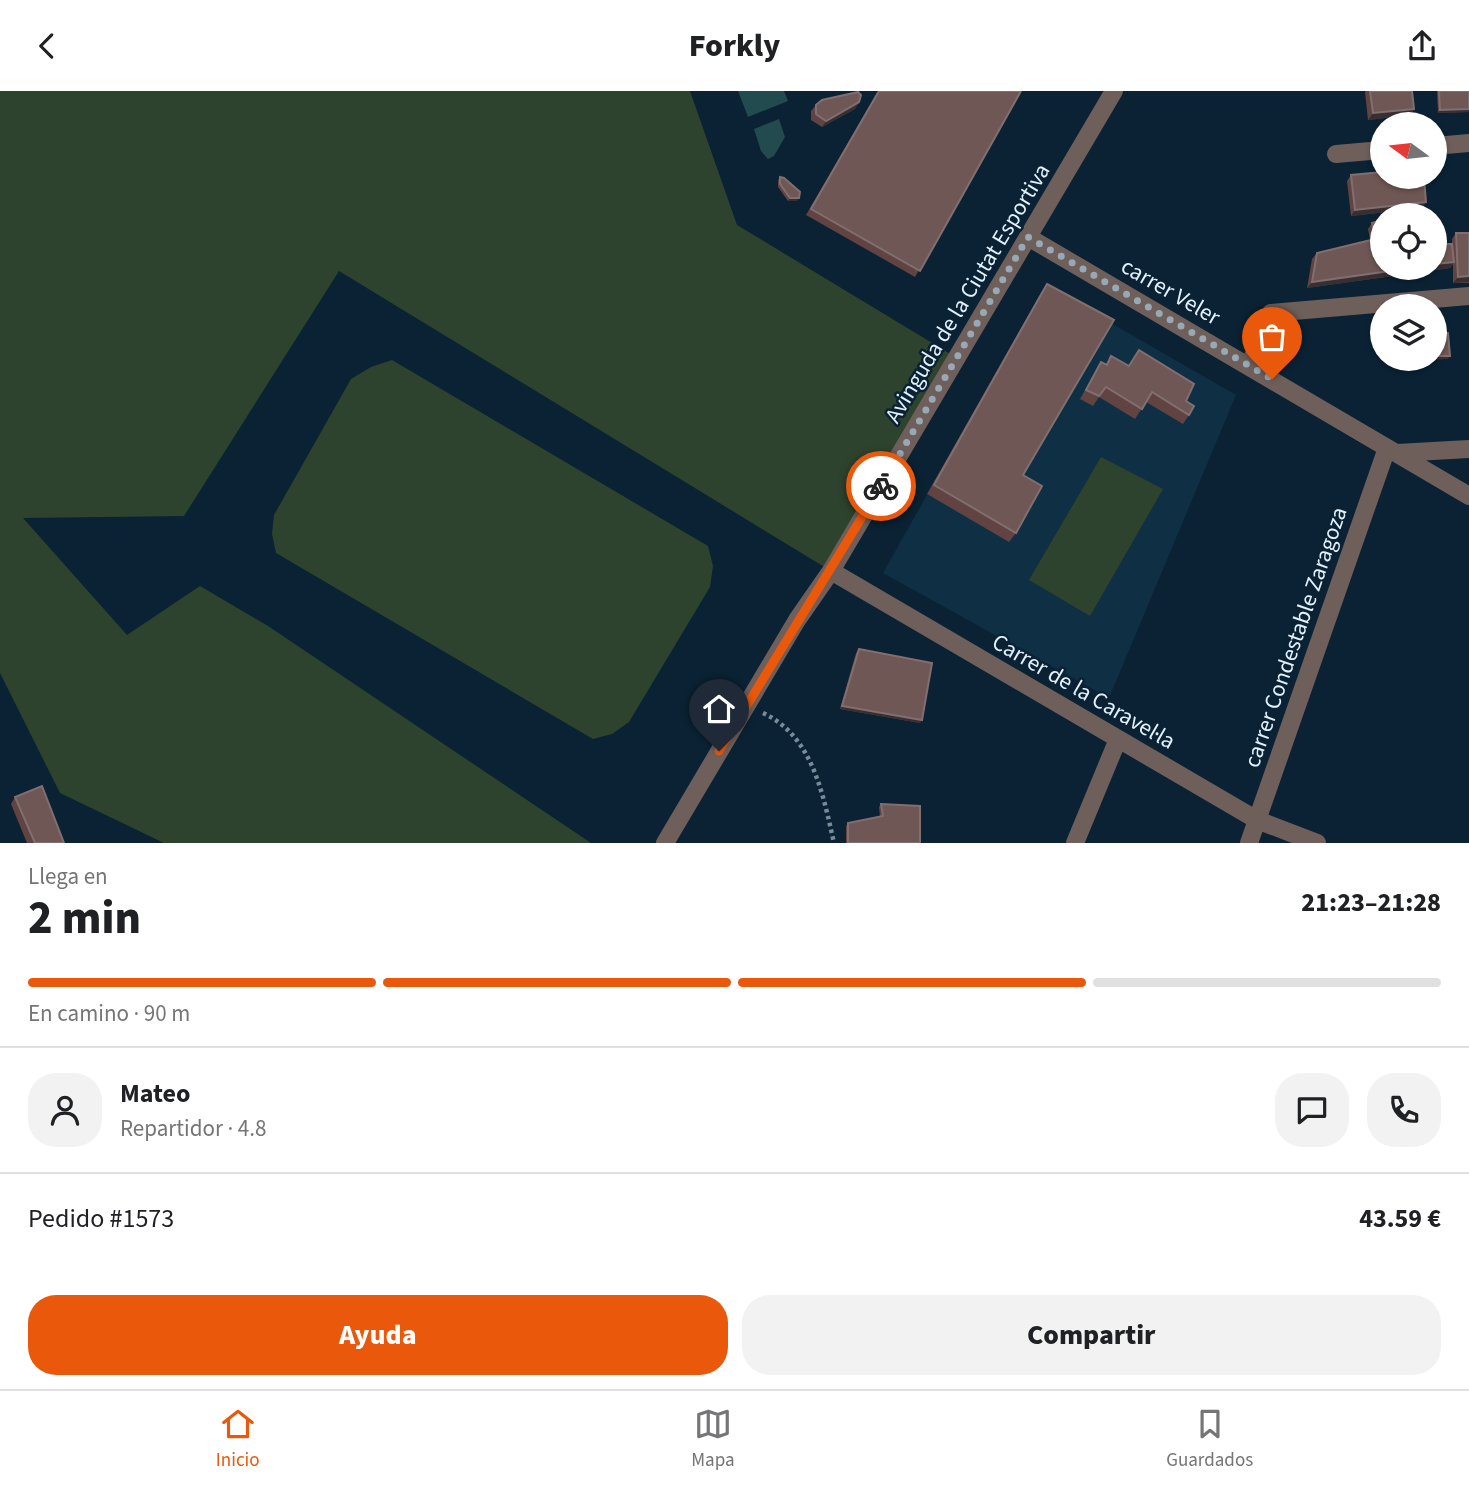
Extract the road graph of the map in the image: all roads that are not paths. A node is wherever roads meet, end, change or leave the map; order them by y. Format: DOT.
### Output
graph roads {
  1 [pos="1114,91"];
  2 [pos="1469,143"];
  3 [pos="1447,145"];
  4 [pos="1370,151"];
  5 [pos="1336,154"];
  6 [pos="1028,237"];
  7 [pos="1469,296"];
  8 [pos="1250,366"];
  9 [pos="1469,449"];
  10 [pos="1392,451"];
  11 [pos="1469,496"];
  12 [pos="831,571"];
  13 [pos="1118,739"];
  14 [pos="1257,820"];
  15 [pos="665,843"];
  16 [pos="1075,843"];
  17 [pos="1249,843"];
  18 [pos="1317,843"];
  1 -- 6 [label="street, Avinguda de la Ciutat Esportiva"];
  2 -- 3 [label="street"];
  4 -- 5 [label="street"];
  6 -- 8 [label="street, carrer Veler"];
  6 -- 12 [label="street, Avinguda de la Ciutat Esportiva"];
  7 -- 8 [label="street"];
  8 -- 10 [label="street, carrer Veler"];
  9 -- 10 [label="street"];
  10 -- 11 [label="street, carrer Veler"];
  10 -- 14 [label="street, carrer Condestable Zaragoza"];
  12 -- 13 [label="street, Carrer de la Caravel·la"];
  12 -- 15 [label="street, Avinguda de la Ciutat Esportiva"];
  13 -- 14 [label="street, Carrer de la Caravel·la"];
  13 -- 16 [label="street"];
  14 -- 17 [label="street, carrer Condestable Zaragoza"];
  14 -- 18 [label="street, Carrer de la Caravel·la"];
}
